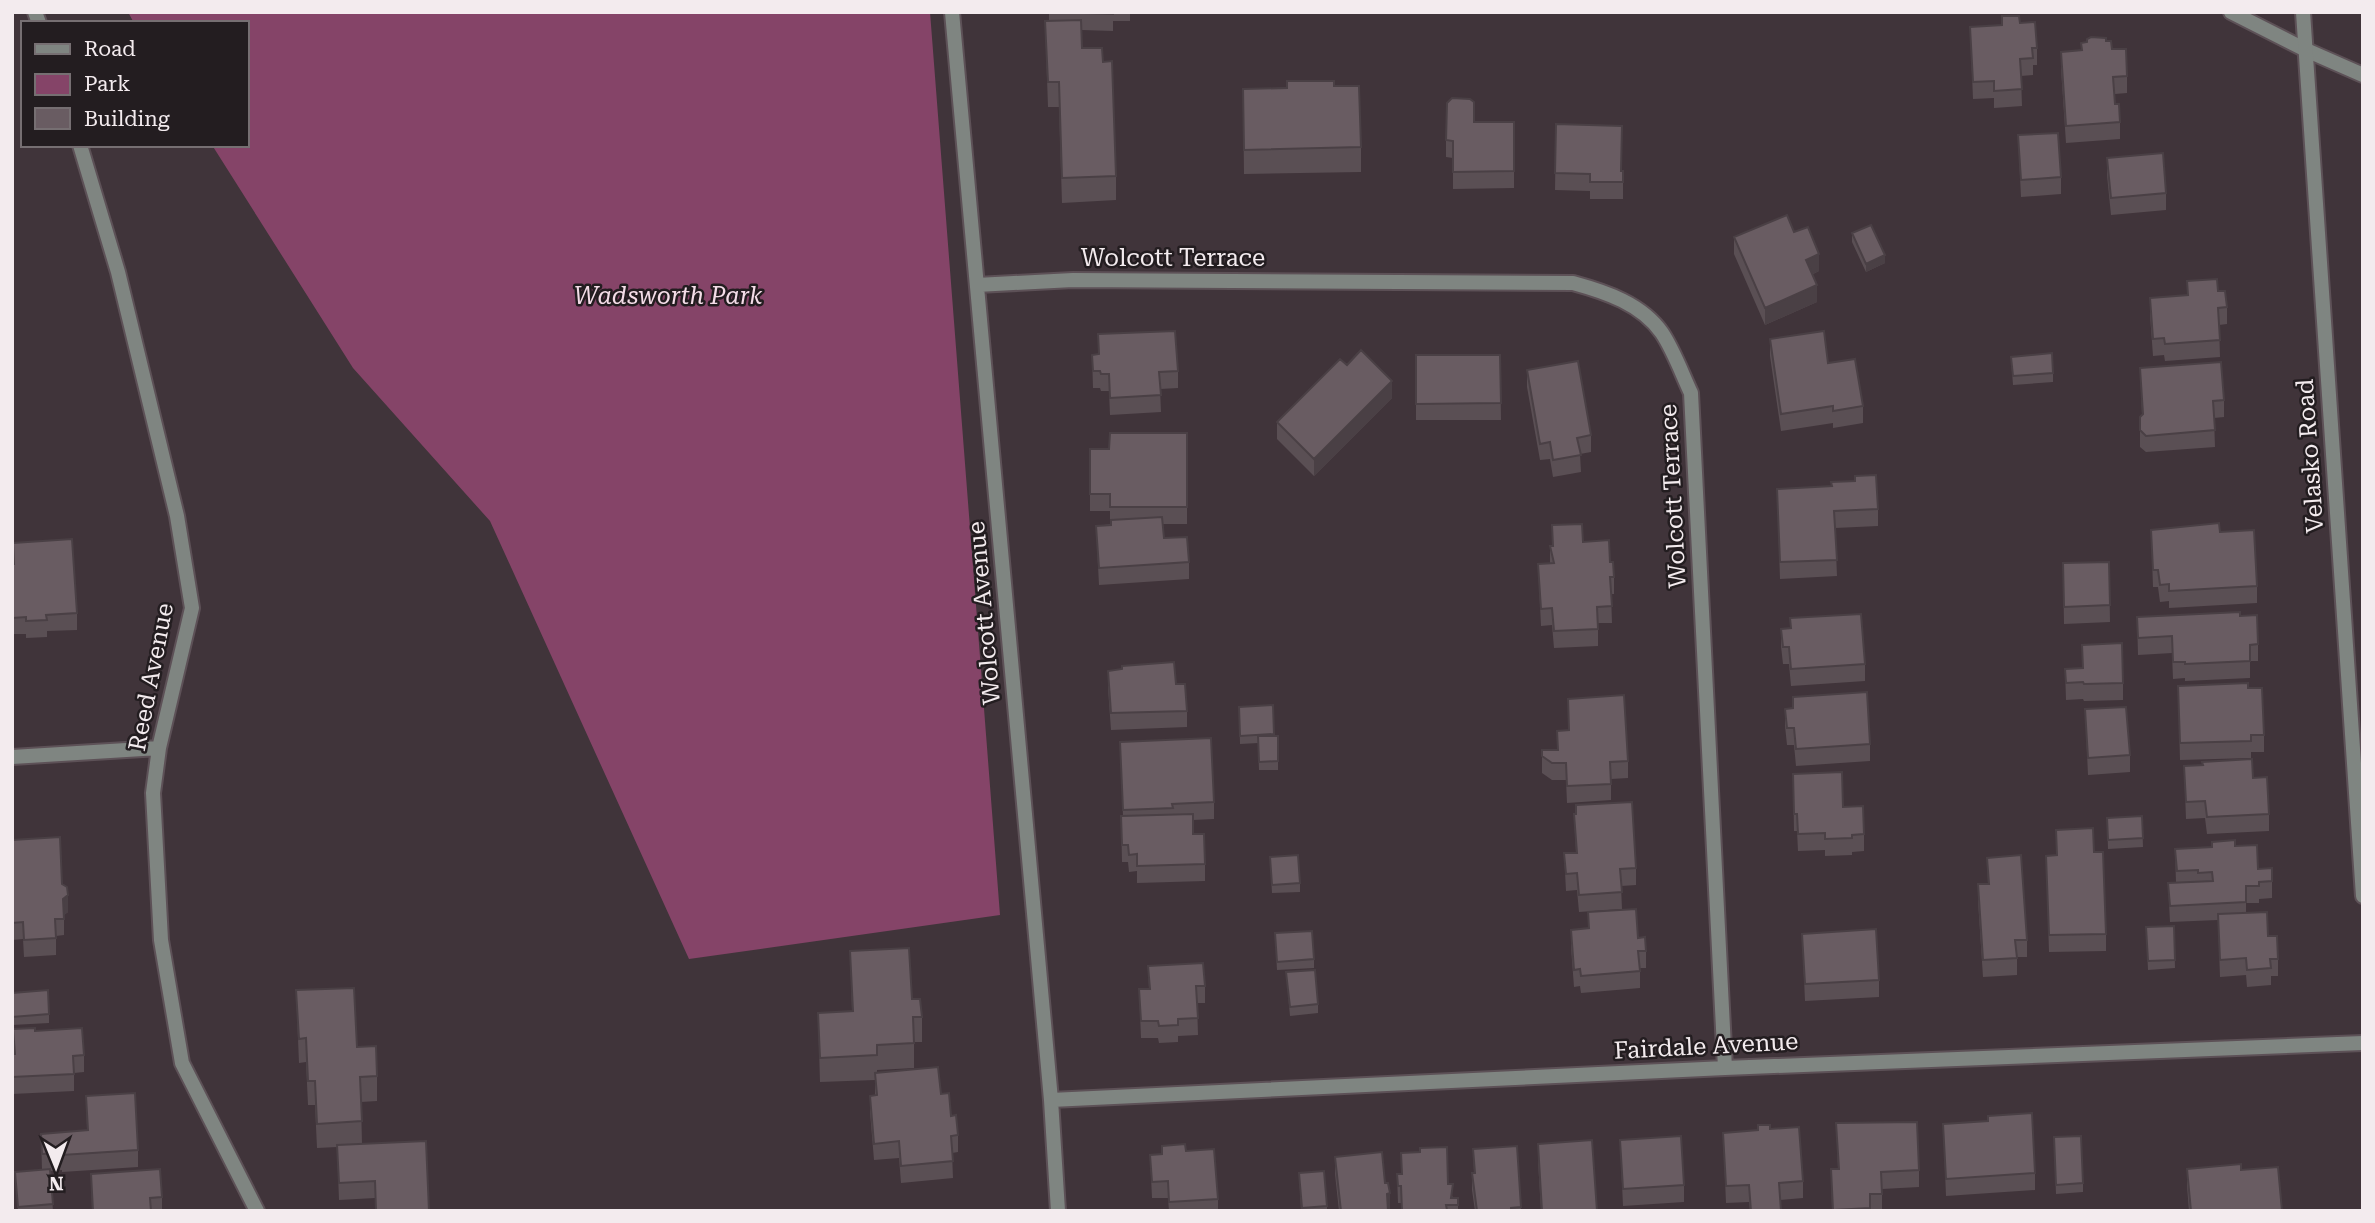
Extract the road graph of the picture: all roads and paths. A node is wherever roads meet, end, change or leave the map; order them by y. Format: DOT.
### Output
graph roads {
  1 [pos="952,12"];
  2 [pos="2231,12"];
  3 [pos="2303,12"];
  4 [pos="2306,50"];
  5 [pos="2363,75"];
  6 [pos="81,147"];
  7 [pos="977,285"];
  8 [pos="159,748"];
  9 [pos="12,757"];
  10 [pos="2363,896"];
  11 [pos="2363,1043"];
  12 [pos="1725,1068"];
  13 [pos="1051,1100"];
  14 [pos="257,1211"];
  15 [pos="1058,1211"];
  1 -- 7 [label="street, Wolcott Avenue"];
  2 -- 4 [label="street"];
  3 -- 4 [label="street, Velasko Road"];
  4 -- 5 [label="street"];
  4 -- 10 [label="street, Velasko Road"];
  6 -- 8 [label="street, Reed Avenue"];
  7 -- 12 [label="street, Wolcott Terrace"];
  7 -- 13 [label="street, Wolcott Avenue"];
  8 -- 9 [label="street"];
  8 -- 14 [label="street, Reed Avenue"];
  11 -- 12 [label="street, Fairdale Avenue"];
  12 -- 13 [label="street, Fairdale Avenue"];
  13 -- 15 [label="street, Wolcott Avenue"];
}
